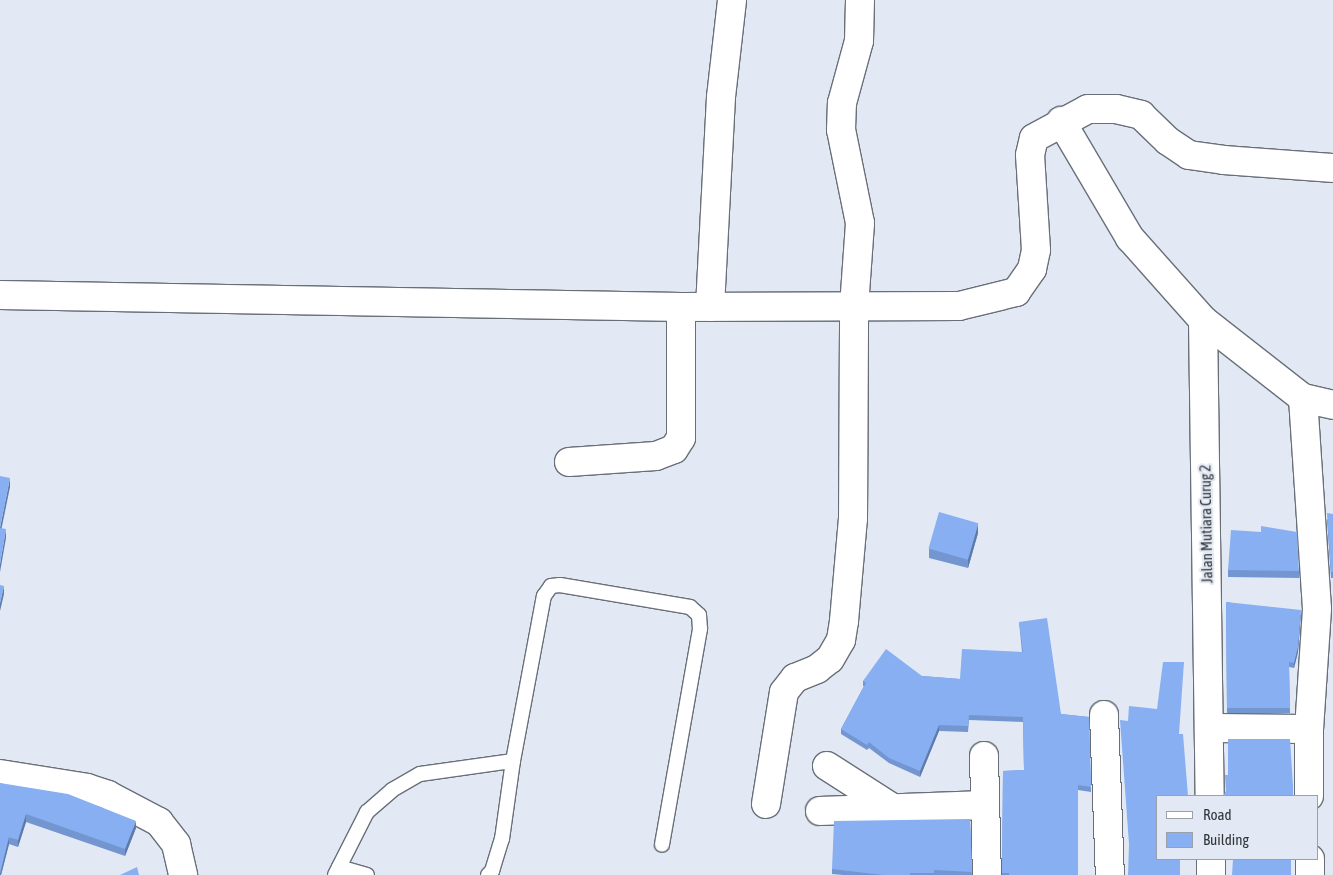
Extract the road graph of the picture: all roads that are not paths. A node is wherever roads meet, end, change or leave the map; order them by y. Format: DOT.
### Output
graph roads {
  1 [pos="732,0"];
  2 [pos="860,0"];
  3 [pos="1061,121"];
  4 [pos="1333,168"];
  5 [pos="0,295"];
  6 [pos="710,306"];
  7 [pos="681,307"];
  8 [pos="854,307"];
  9 [pos="1203,320"];
  10 [pos="1302,398"];
  11 [pos="1333,405"];
  12 [pos="569,462"];
  13 [pos="1325,609"];
  14 [pos="1104,715"];
  15 [pos="1209,728"];
  16 [pos="1309,729"];
  17 [pos="984,756"];
  18 [pos="513,761"];
  19 [pos="827,766"];
  20 [pos="0,774"];
  21 [pos="1210,795"];
  22 [pos="1309,795"];
  23 [pos="766,804"];
  24 [pos="985,805"];
  25 [pos="891,807"];
  26 [pos="820,811"];
  27 [pos="662,845"];
  28 [pos="1211,860"];
  29 [pos="1310,860"];
  30 [pos="337,871"];
  31 [pos="183,875"];
  32 [pos="367,875"];
  33 [pos="488,875"];
  34 [pos="987,875"];
  35 [pos="1110,875"];
  36 [pos="1211,875"];
  37 [pos="1310,875"];
  1 -- 6 [label="street"];
  2 -- 8 [label="street"];
  3 -- 4 [label="street"];
  3 -- 8 [label="street"];
  3 -- 9 [label="street"];
  5 -- 7 [label="street"];
  6 -- 7 [label="street"];
  6 -- 8 [label="street"];
  7 -- 12 [label="street"];
  8 -- 23 [label="street"];
  9 -- 10 [label="street"];
  9 -- 15 [label="street, Jalan Mutiara Curug 2"];
  10 -- 11 [label="street"];
  10 -- 13 [label="street"];
  13 -- 16 [label="street"];
  14 -- 35 [label="street"];
  15 -- 16 [label="street"];
  15 -- 21 [label="street, Jalan Mutiara Curug 2"];
  16 -- 22 [label="street"];
  17 -- 24 [label="street"];
  18 -- 27 [label="lane"];
  18 -- 30 [label="lane"];
  18 -- 33 [label="lane"];
  19 -- 25 [label="street"];
  20 -- 31 [label="street"];
  24 -- 25 [label="street"];
  24 -- 34 [label="street"];
  25 -- 26 [label="street"];
  28 -- 36 [label="street"];
  29 -- 37 [label="street"];
  30 -- 32 [label="lane"];
}
